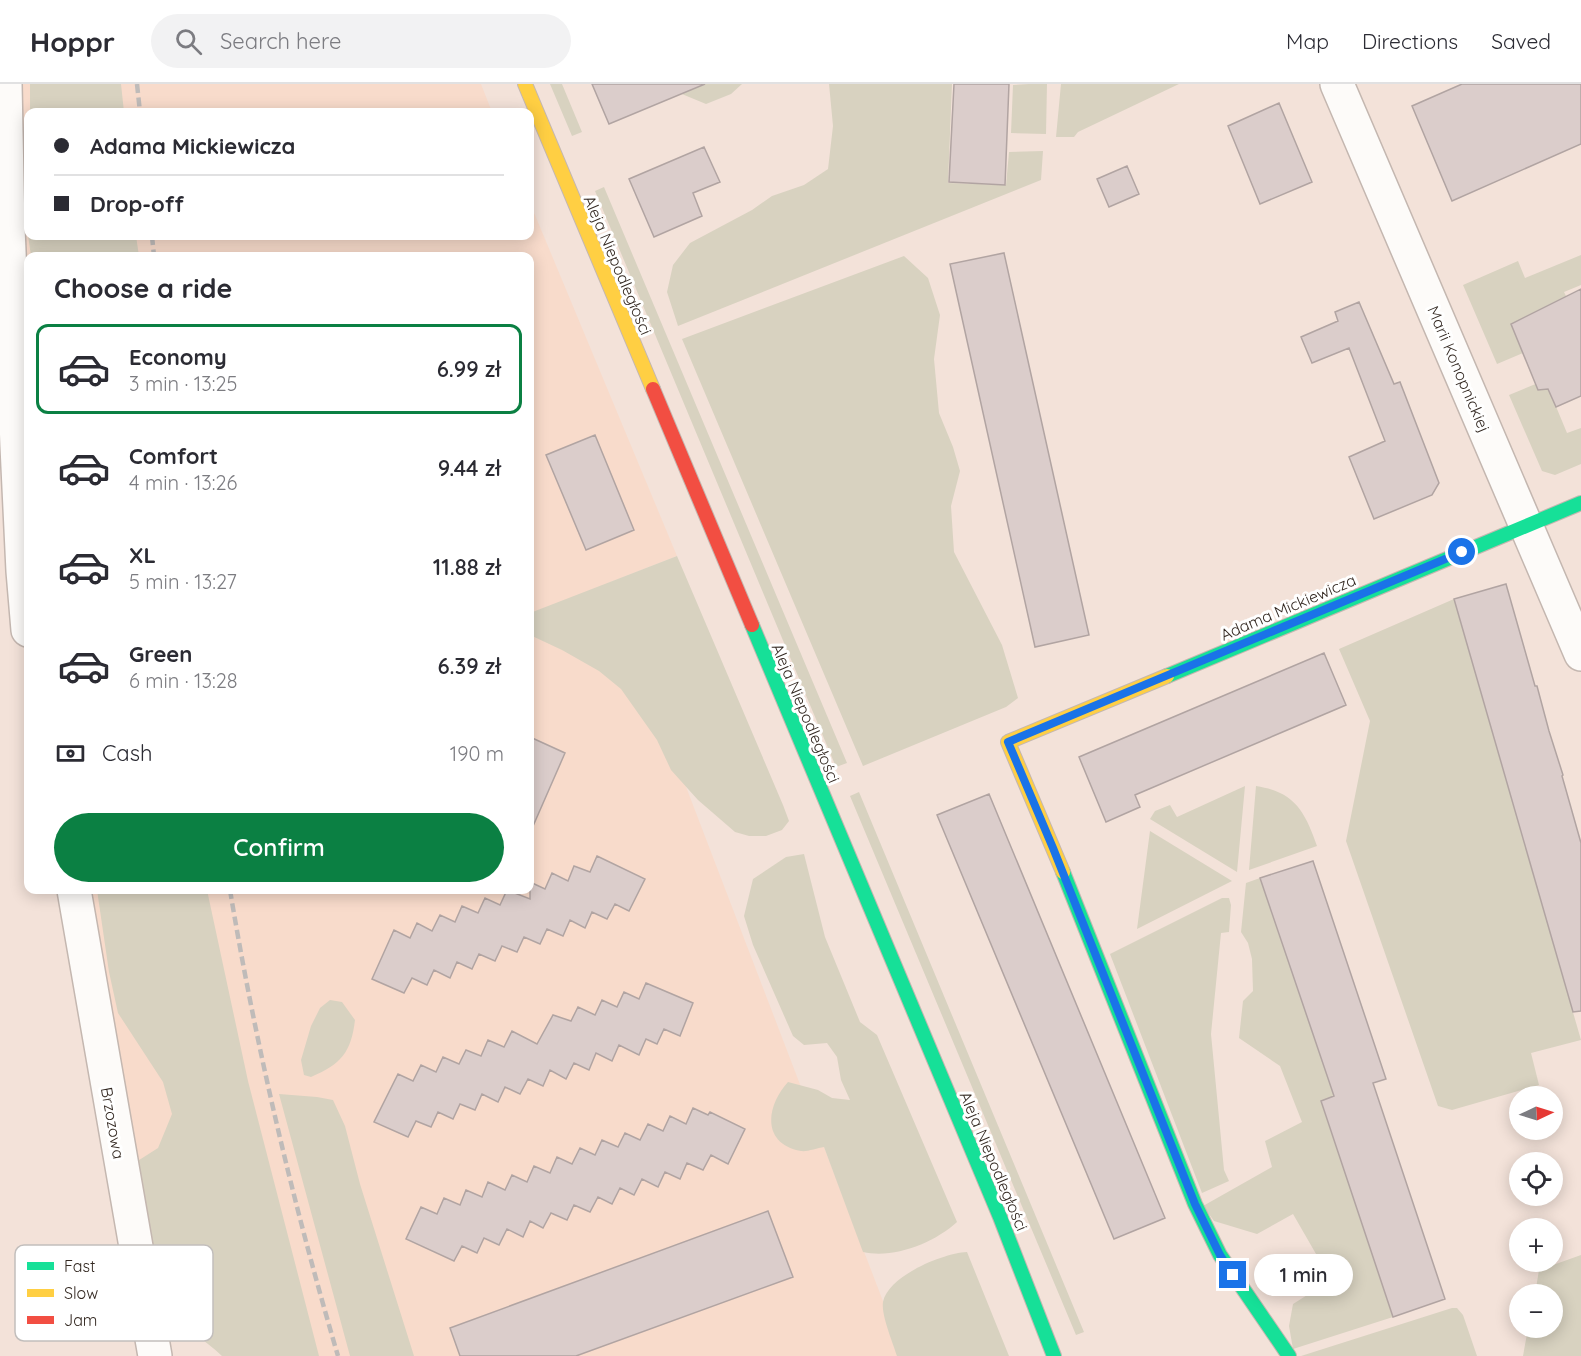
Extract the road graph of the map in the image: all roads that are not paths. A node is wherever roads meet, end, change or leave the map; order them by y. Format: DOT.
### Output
graph roads {
  1 [pos="5,84"];
  2 [pos="525,84"];
  3 [pos="1337,84"];
  4 [pos="1581,503"];
  5 [pos="1527,525"];
  6 [pos="24,591"];
  7 [pos="1581,654"];
  8 [pos="75,894"];
  9 [pos="136,1245"];
  10 [pos="152,1341"];
  11 [pos="155,1356"];
  12 [pos="1054,1356"];
  13 [pos="1289,1356"];
  1 -- 6 [label="street"];
  2 -- 12 [label="street, Aleja Niepodległości"];
  3 -- 5 [label="street, Marii Konopnickiej"];
  4 -- 5 [label="street, Adama Mickiewicza"];
  5 -- 7 [label="street, Marii Konopnickiej"];
  5 -- 13 [label="street, Adama Mickiewicza"];
  8 -- 9 [label="street, Brzozowa"];
  10 -- 11 [label="street, Brzozowa"];
}
